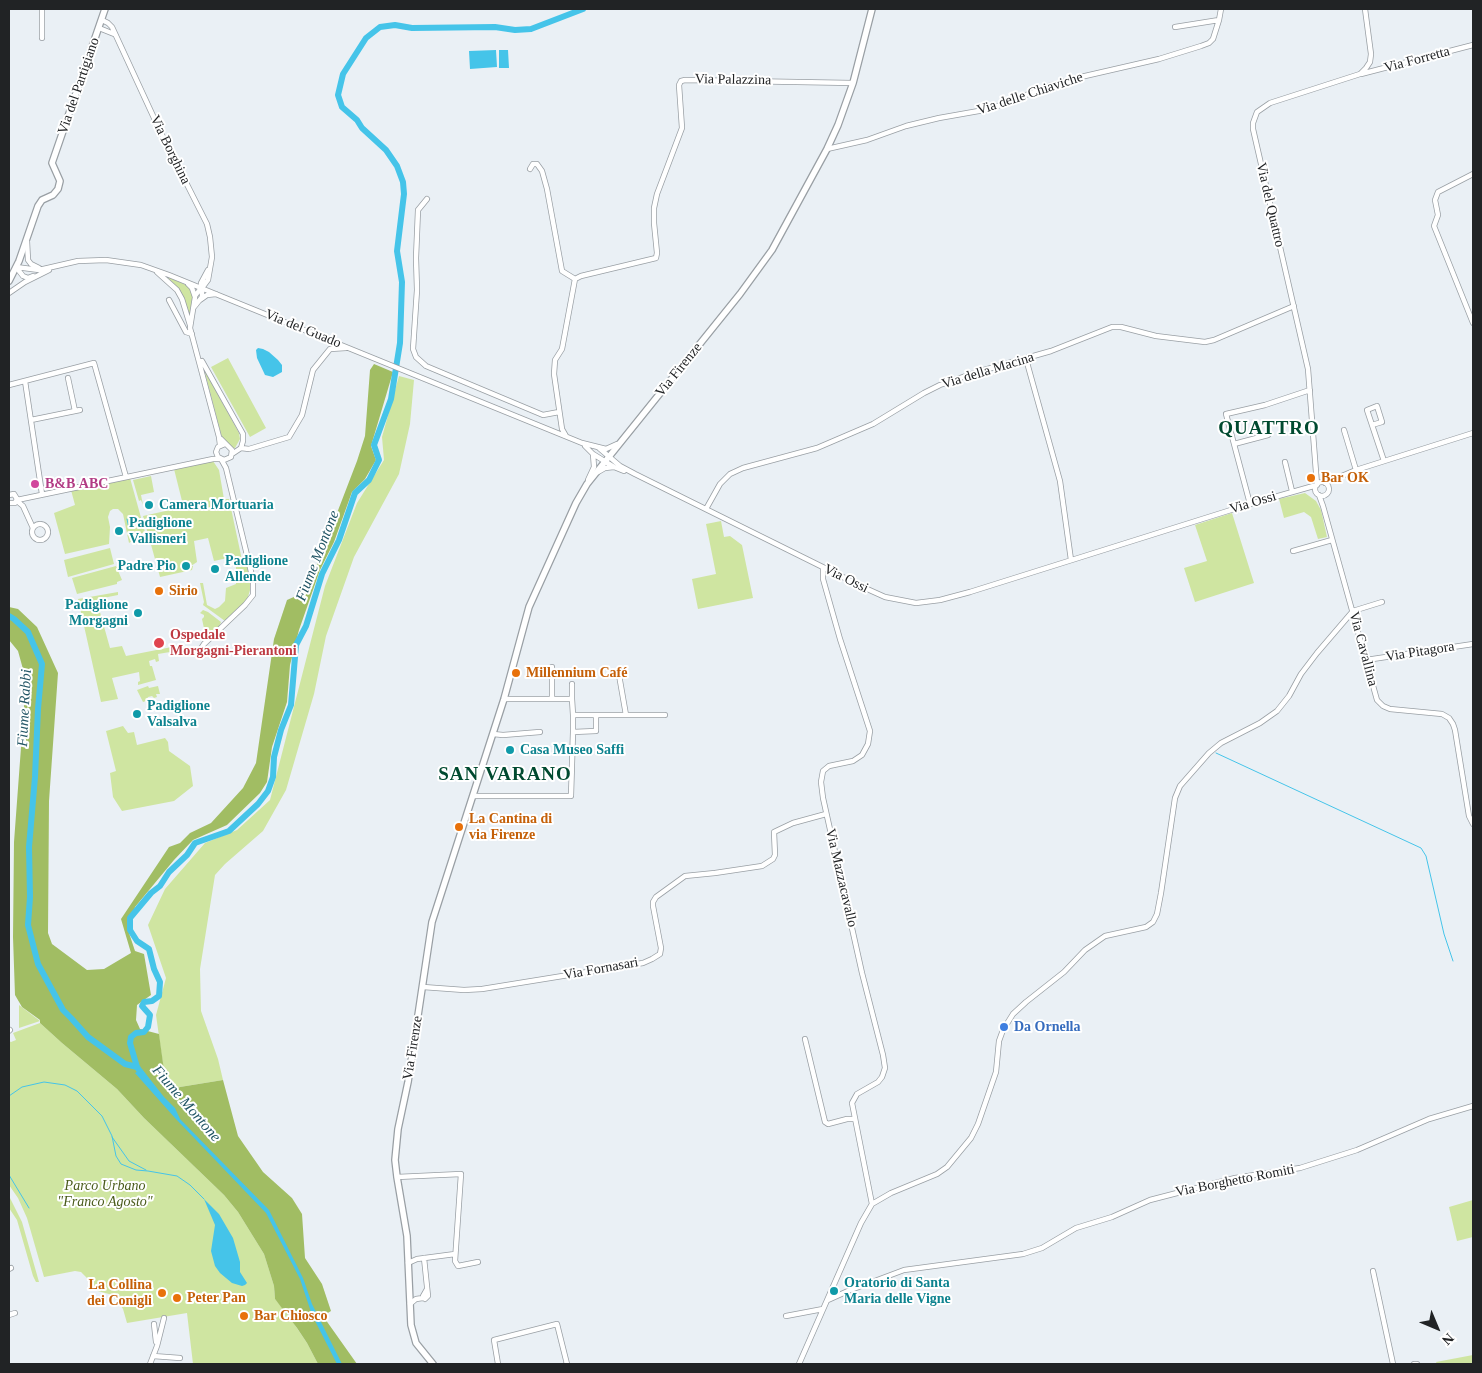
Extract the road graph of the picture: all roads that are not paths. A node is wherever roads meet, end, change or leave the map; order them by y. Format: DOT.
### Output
graph roads {
  1 [pos="42,9"];
  2 [pos="105,9"];
  3 [pos="872,9"];
  4 [pos="1220,9"];
  5 [pos="1365,9"];
  6 [pos="102,20"];
  7 [pos="1219,20"];
  8 [pos="1176,27"];
  9 [pos="99,28"];
  10 [pos="114,34"];
  11 [pos="42,38"];
  12 [pos="1473,45"];
  13 [pos="1360,74"];
  14 [pos="853,83"];
  15 [pos="827,149"];
  16 [pos="530,169"];
  17 [pos="1473,174"];
  18 [pos="426,199"];
  19 [pos="27,239"];
  20 [pos="54,267"];
  21 [pos="16,268"];
  22 [pos="45,269"];
  23 [pos="154,269"];
  24 [pos="37,275"];
  25 [pos="206,278"];
  26 [pos="574,279"];
  27 [pos="9,281"];
  28 [pos="185,282"];
  29 [pos="202,288"];
  30 [pos="9,293"];
  31 [pos="217,294"];
  32 [pos="197,298"];
  33 [pos="169,300"];
  34 [pos="1294,306"];
  35 [pos="1473,323"];
  36 [pos="190,328"];
  37 [pos="192,334"];
  38 [pos="348,348"];
  39 [pos="198,356"];
  40 [pos="1026,359"];
  41 [pos="68,378"];
  42 [pos="25,381"];
  43 [pos="9,385"];
  44 [pos="1310,390"];
  45 [pos="559,412"];
  46 [pos="31,420"];
  47 [pos="1372,425"];
  48 [pos="1344,430"];
  49 [pos="1473,433"];
  50 [pos="1268,435"];
  51 [pos="566,436"];
  52 [pos="621,442"];
  53 [pos="582,443"];
  54 [pos="1234,444"];
  55 [pos="223,445"];
  56 [pos="599,448"];
  57 [pos="240,449"];
  58 [pos="232,452"];
  59 [pos="593,454"];
  60 [pos="606,458"];
  61 [pos="220,460"];
  62 [pos="1384,461"];
  63 [pos="616,462"];
  64 [pos="1285,462"];
  65 [pos="614,468"];
  66 [pos="1356,470"];
  67 [pos="635,474"];
  68 [pos="126,477"];
  69 [pos="1337,477"];
  70 [pos="1321,483"];
  71 [pos="587,484"];
  72 [pos="1305,489"];
  73 [pos="1329,490"];
  74 [pos="1292,492"];
  75 [pos="42,494"];
  76 [pos="1317,494"];
  77 [pos="1326,495"];
  78 [pos="14,497"];
  79 [pos="9,503"];
  80 [pos="1250,504"];
  81 [pos="1323,506"];
  82 [pos="706,509"];
  83 [pos="35,526"];
  84 [pos="1332,540"];
  85 [pos="1293,551"];
  86 [pos="1071,560"];
  87 [pos="823,568"];
  88 [pos="1382,602"];
  89 [pos="1353,611"];
  90 [pos="1473,644"];
  91 [pos="198,653"];
  92 [pos="1366,660"];
  93 [pos="552,667"];
  94 [pos="619,675"];
  95 [pos="572,684"];
  96 [pos="552,699"];
  97 [pos="572,699"];
  98 [pos="504,700"];
  99 [pos="573,715"];
  100 [pos="596,715"];
  101 [pos="626,715"];
  102 [pos="665,715"];
  103 [pos="540,732"];
  104 [pos="573,732"];
  105 [pos="493,734"];
  106 [pos="474,796"];
  107 [pos="826,814"];
  108 [pos="1473,824"];
  109 [pos="423,987"];
  110 [pos="805,1039"];
  111 [pos="1473,1106"];
  112 [pos="854,1119"];
  113 [pos="397,1177"];
  114 [pos="872,1204"];
  115 [pos="408,1254"];
  116 [pos="455,1254"];
  117 [pos="424,1258"];
  118 [pos="417,1259"];
  119 [pos="478,1262"];
  120 [pos="408,1263"];
  121 [pos="1373,1271"];
  122 [pos="826,1301"];
  123 [pos="410,1304"];
  124 [pos="823,1310"];
  125 [pos="15,1313"];
  126 [pos="9,1315"];
  127 [pos="786,1316"];
  128 [pos="164,1318"];
  129 [pos="154,1324"];
  130 [pos="157,1346"];
  131 [pos="153,1356"];
  132 [pos="180,1358"];
  133 [pos="150,1364"];
  134 [pos="433,1364"];
  135 [pos="498,1364"];
  136 [pos="566,1364"];
  137 [pos="798,1364"];
  138 [pos="1393,1364"];
  1 -- 11 [label="street"];
  2 -- 6 [label="main road, Via del Partigiano"];
  3 -- 14 [label="main road, Via Firenze"];
  4 -- 7 [label="street, Via delle Chiaviche"];
  5 -- 13 [label="street"];
  6 -- 9 [label="main road, Via del Partigiano"];
  6 -- 10 [label="street, Via Borghina"];
  7 -- 8 [label="street"];
  7 -- 15 [label="street, Via delle Chiaviche"];
  9 -- 10 [label="street"];
  9 -- 19 [label="main road, Via del Partigiano"];
  10 -- 25 [label="street, Via Borghina"];
  12 -- 13 [label="street, Via Forretta"];
  13 -- 34 [label="street, Via del Quattro"];
  14 -- 15 [label="main road, Via Firenze"];
  14 -- 26 [label="street, Via Palazzina"];
  15 -- 52 [label="main road, Via Firenze"];
  16 -- 26 [label="street"];
  17 -- 35 [label="street"];
  18 -- 45 [label="street"];
  19 -- 21 [label="main road"];
  19 -- 22 [label="street"];
  20 -- 22 [label="street, Via del Guado"];
  20 -- 23 [label="street, Via del Guado"];
  20 -- 24 [label="street"];
  21 -- 22 [label="street, Via del Guado"];
  21 -- 24 [label="street"];
  21 -- 27 [label="main road"];
  23 -- 28 [label="street, Via del Guado"];
  23 -- 36 [label="street"];
  24 -- 30 [label="street"];
  25 -- 28 [label="street"];
  25 -- 29 [label="street"];
  25 -- 31 [label="street"];
  26 -- 45 [label="street"];
  28 -- 29 [label="street, Via del Guado"];
  28 -- 32 [label="street"];
  29 -- 31 [label="street, Via del Guado"];
  29 -- 32 [label="street"];
  31 -- 32 [label="street"];
  31 -- 38 [label="street, Via del Guado"];
  32 -- 36 [label="street"];
  33 -- 37 [label="street"];
  34 -- 40 [label="street, Via della Macina"];
  34 -- 44 [label="street, Via del Quattro"];
  36 -- 37 [label="street"];
  37 -- 39 [label="street"];
  38 -- 51 [label="street, Via del Guado"];
  38 -- 57 [label="street"];
  39 -- 55 [label="street"];
  39 -- 57 [label="street"];
  40 -- 82 [label="street, Via della Macina"];
  40 -- 86 [label="street"];
  41 -- 46 [label="street"];
  42 -- 43 [label="street"];
  42 -- 46 [label="street"];
  42 -- 68 [label="street"];
  44 -- 54 [label="street"];
  44 -- 70 [label="street, Via del Quattro"];
  45 -- 51 [label="street"];
  46 -- 75 [label="street"];
  47 -- 62 [label="street"];
  48 -- 66 [label="street"];
  49 -- 62 [label="street, Via Ossi"];
  50 -- 54 [label="street"];
  51 -- 53 [label="street, Via del Guado"];
  52 -- 56 [label="street"];
  52 -- 60 [label="main road, Via Firenze"];
  52 -- 63 [label="street"];
  53 -- 56 [label="street, Via del Guado"];
  53 -- 59 [label="street, Via del Guado"];
  54 -- 80 [label="street"];
  55 -- 58 [label="street"];
  55 -- 61 [label="street"];
  56 -- 60 [label="street, Via del Guado"];
  57 -- 58 [label="street"];
  58 -- 61 [label="street"];
  59 -- 60 [label="street, Via del Guado"];
  59 -- 71 [label="street"];
  60 -- 63 [label="street, Via Ossi"];
  60 -- 65 [label="street, Via Ossi"];
  60 -- 71 [label="main road, Via Firenze"];
  61 -- 68 [label="street"];
  61 -- 91 [label="street"];
  62 -- 66 [label="street, Via Ossi"];
  63 -- 67 [label="street, Via Ossi"];
  64 -- 74 [label="street, Via Ossi"];
  65 -- 67 [label="street, Via Ossi"];
  65 -- 71 [label="street"];
  66 -- 69 [label="street, Via Ossi"];
  67 -- 82 [label="street, Via Ossi"];
  68 -- 75 [label="street"];
  69 -- 70 [label="street, Via Ossi"];
  69 -- 73 [label="street"];
  70 -- 72 [label="street, Via Ossi"];
  70 -- 73 [label="street, Via del Quattro"];
  70 -- 76 [label="street"];
  71 -- 98 [label="main road, Via Firenze"];
  72 -- 74 [label="street, Via Ossi"];
  72 -- 76 [label="street, Via Ossi"];
  73 -- 77 [label="street"];
  74 -- 80 [label="street, Via Ossi"];
  75 -- 78 [label="street"];
  76 -- 77 [label="street, Via Ossi"];
  76 -- 81 [label="street, Via Cavallina"];
  77 -- 81 [label="street"];
  78 -- 79 [label="street"];
  78 -- 83 [label="street"];
  80 -- 86 [label="street, Via Ossi"];
  81 -- 84 [label="street, Via Cavallina"];
  82 -- 87 [label="street, Via Ossi"];
  84 -- 85 [label="street"];
  84 -- 89 [label="street, Via Cavallina"];
  86 -- 87 [label="street, Via Ossi"];
  87 -- 107 [label="street, Via Mazzacavallo"];
  88 -- 89 [label="street"];
  89 -- 92 [label="street, Via Cavallina"];
  89 -- 114 [label="street"];
  90 -- 92 [label="street, Via Pitagora"];
  92 -- 108 [label="street, Via Cavallina"];
  93 -- 96 [label="street"];
  94 -- 101 [label="street"];
  95 -- 97 [label="street"];
  96 -- 97 [label="street"];
  96 -- 98 [label="street"];
  97 -- 99 [label="street"];
  98 -- 105 [label="main road, Via Firenze"];
  99 -- 100 [label="street"];
  99 -- 104 [label="street"];
  100 -- 101 [label="street"];
  100 -- 104 [label="street"];
  101 -- 102 [label="street"];
  103 -- 105 [label="street"];
  104 -- 106 [label="street"];
  105 -- 106 [label="main road, Via Firenze"];
  106 -- 109 [label="main road, Via Firenze"];
  107 -- 109 [label="street, Via Fornasari"];
  107 -- 112 [label="street, Via Mazzacavallo"];
  109 -- 113 [label="main road, Via Firenze"];
  110 -- 112 [label="street"];
  111 -- 122 [label="street, Via Borghetto Romiti"];
  112 -- 114 [label="street, Via Mazzacavallo"];
  113 -- 115 [label="main road, Via Firenze"];
  113 -- 116 [label="street"];
  114 -- 122 [label="street"];
  115 -- 118 [label="street"];
  115 -- 120 [label="main road, Via Firenze"];
  116 -- 117 [label="street"];
  116 -- 119 [label="street"];
  117 -- 118 [label="street"];
  117 -- 123 [label="street"];
  118 -- 120 [label="street"];
  120 -- 123 [label="main road, Via Firenze"];
  121 -- 138 [label="street"];
  122 -- 124 [label="street"];
  123 -- 134 [label="main road, Via Firenze"];
  124 -- 127 [label="street"];
  124 -- 137 [label="street"];
  125 -- 126 [label="street"];
  128 -- 130 [label="street"];
  129 -- 130 [label="street"];
  130 -- 131 [label="street"];
  131 -- 132 [label="street"];
  131 -- 133 [label="street"];
  135 -- 136 [label="street"];
}
